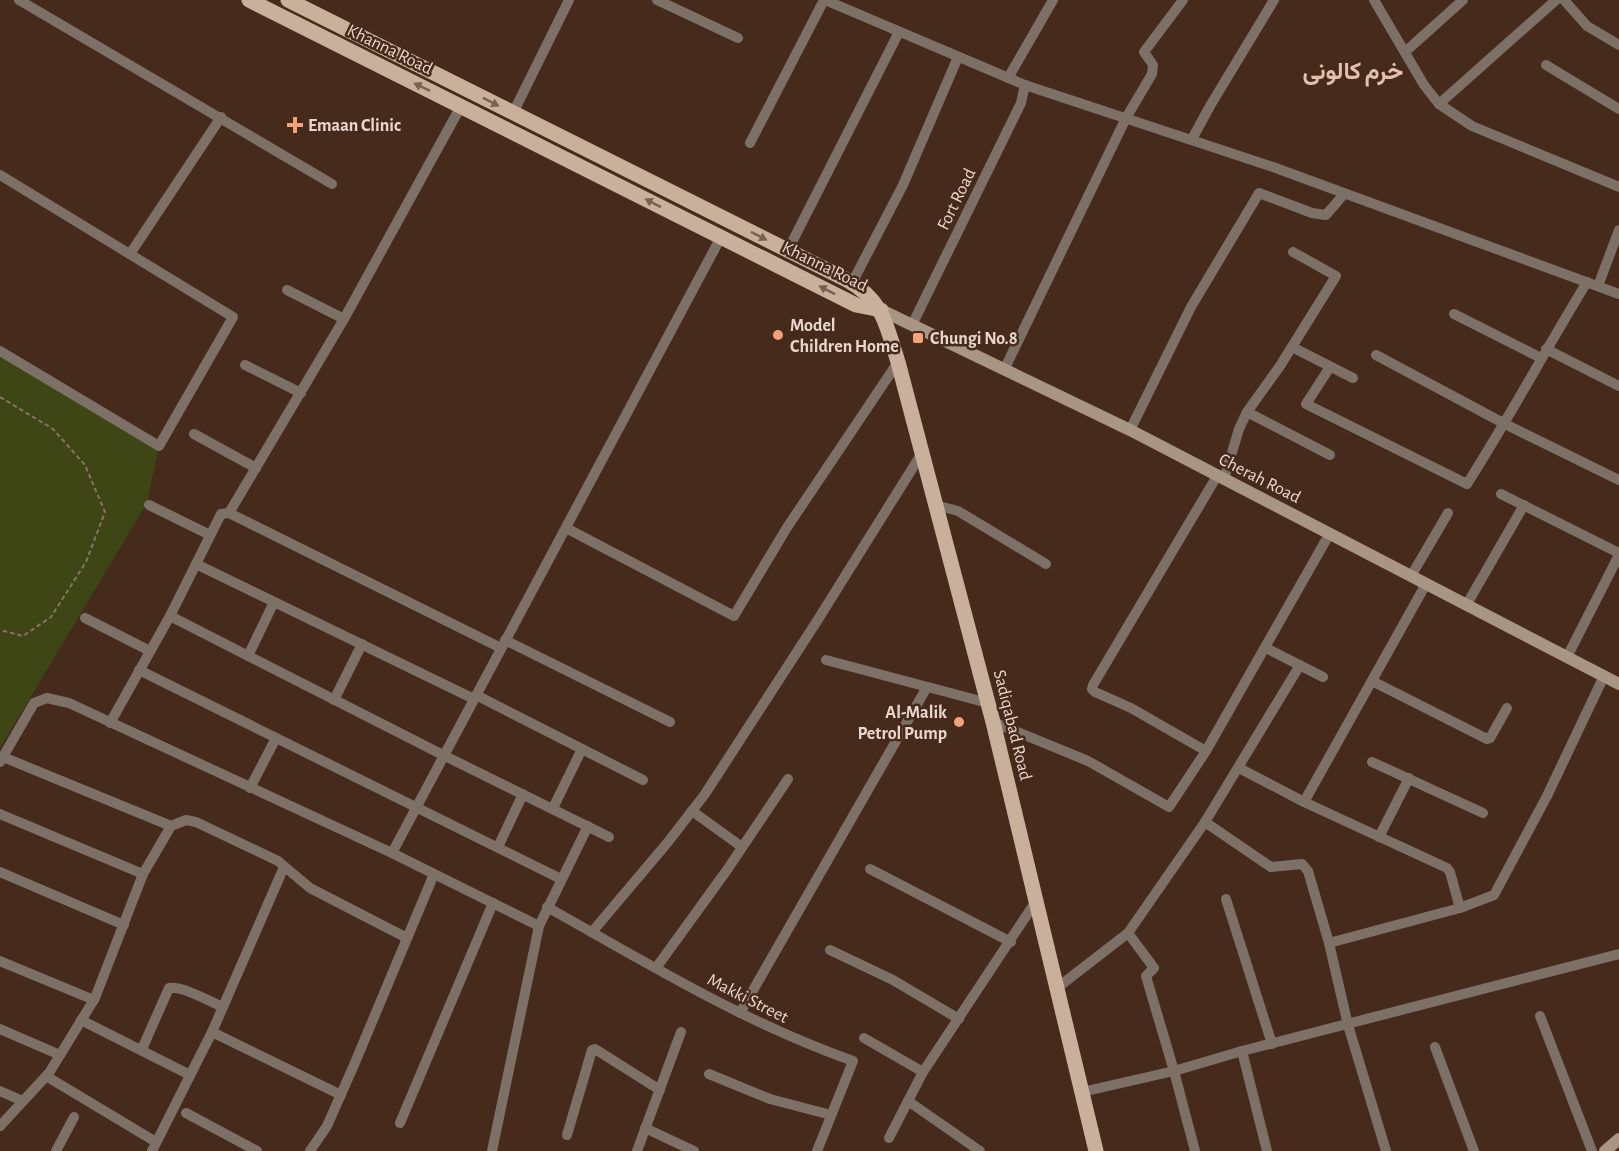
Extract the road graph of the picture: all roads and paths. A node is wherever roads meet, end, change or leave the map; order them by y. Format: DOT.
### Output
graph roads {
  1 [pos="19,0"];
  2 [pos="249,0"];
  3 [pos="288,0"];
  4 [pos="570,0"];
  5 [pos="657,0"];
  6 [pos="825,0"];
  7 [pos="1053,0"];
  8 [pos="1183,0"];
  9 [pos="1274,0"];
  10 [pos="1463,0"];
  11 [pos="1556,0"];
  12 [pos="1564,0"];
  13 [pos="1378,2"];
  14 [pos="898,32"];
  15 [pos="738,38"];
  16 [pos="1619,45"];
  17 [pos="1405,52"];
  18 [pos="958,57"];
  19 [pos="1546,65"];
  20 [pos="1008,78"];
  21 [pos="1025,85"];
  22 [pos="469,90"];
  23 [pos="1439,104"];
  24 [pos="461,106"];
  25 [pos="1619,109"];
  26 [pos="513,112"];
  27 [pos="220,117"];
  28 [pos="1126,118"];
  29 [pos="1192,139"];
  30 [pos="750,143"];
  31 [pos="0,175"];
  32 [pos="332,184"];
  33 [pos="1619,187"];
  34 [pos="1344,194"];
  35 [pos="729,221"];
  36 [pos="1619,230"];
  37 [pos="721,237"];
  38 [pos="788,250"];
  39 [pos="1293,252"];
  40 [pos="130,254"];
  41 [pos="852,283"];
  42 [pos="1593,284"];
  43 [pos="287,290"];
  44 [pos="1619,294"];
  45 [pos="881,310"];
  46 [pos="1454,314"];
  47 [pos="344,319"];
  48 [pos="912,325"];
  49 [pos="1292,347"];
  50 [pos="0,351"];
  51 [pos="1544,353"];
  52 [pos="1376,355"];
  53 [pos="898,362"];
  54 [pos="245,365"];
  55 [pos="1330,367"];
  56 [pos="1004,370"];
  57 [pos="1353,378"];
  58 [pos="1619,386"];
  59 [pos="301,393"];
  60 [pos="0,397"];
  61 [pos="1246,412"];
  62 [pos="1504,424"];
  63 [pos="1130,430"];
  64 [pos="194,434"];
  65 [pos="922,453"];
  66 [pos="1330,455"];
  67 [pos="256,468"];
  68 [pos="1221,478"];
  69 [pos="1619,480"];
  70 [pos="1501,494"];
  71 [pos="935,505"];
  72 [pos="1524,505"];
  73 [pos="149,506"];
  74 [pos="229,513"];
  75 [pos="1448,513"];
  76 [pos="566,528"];
  77 [pos="1330,533"];
  78 [pos="210,536"];
  79 [pos="1619,554"];
  80 [pos="196,564"];
  81 [pos="1046,564"];
  82 [pos="1411,576"];
  83 [pos="1426,584"];
  84 [pos="274,602"];
  85 [pos="1467,604"];
  86 [pos="170,616"];
  87 [pos="85,618"];
  88 [pos="0,630"];
  89 [pos="362,644"];
  90 [pos="503,644"];
  91 [pos="1266,648"];
  92 [pos="150,651"];
  93 [pos="248,656"];
  94 [pos="1566,657"];
  95 [pos="826,660"];
  96 [pos="1300,665"];
  97 [pos="139,670"];
  98 [pos="1604,676"];
  99 [pos="1323,677"];
  100 [pos="1372,681"];
  101 [pos="1619,684"];
  102 [pos="927,687"];
  103 [pos="475,697"];
  104 [pos="334,700"];
  105 [pos="988,703"];
  106 [pos="1507,708"];
  107 [pos="670,722"];
  108 [pos="993,722"];
  109 [pos="110,723"];
  110 [pos="276,738"];
  111 [pos="582,749"];
  112 [pos="1206,751"];
  113 [pos="443,755"];
  114 [pos="1,760"];
  115 [pos="1372,762"];
  116 [pos="1239,768"];
  117 [pos="1409,778"];
  118 [pos="788,779"];
  119 [pos="643,780"];
  120 [pos="250,788"];
  121 [pos="523,794"];
  122 [pos="1305,802"];
  123 [pos="416,806"];
  124 [pos="553,808"];
  125 [pos="692,811"];
  126 [pos="1483,813"];
  127 [pos="0,814"];
  128 [pos="1205,822"];
  129 [pos="171,826"];
  130 [pos="588,826"];
  131 [pos="609,837"];
  132 [pos="1379,837"];
  133 [pos="498,847"];
  134 [pos="742,847"];
  135 [pos="392,854"];
  136 [pos="284,867"];
  137 [pos="870,870"];
  138 [pos="0,872"];
  139 [pos="143,874"];
  140 [pos="434,874"];
  141 [pos="561,879"];
  142 [pos="1226,899"];
  143 [pos="1036,901"];
  144 [pos="493,903"];
  145 [pos="547,907"];
  146 [pos="1460,908"];
  147 [pos="124,925"];
  148 [pos="539,926"];
  149 [pos="592,932"];
  150 [pos="1128,933"];
  151 [pos="407,938"];
  152 [pos="1011,942"];
  153 [pos="1329,943"];
  154 [pos="830,950"];
  155 [pos="1619,954"];
  156 [pos="0,960"];
  157 [pos="656,968"];
  158 [pos="1057,988"];
  159 [pos="94,1000"];
  160 [pos="223,1007"];
  161 [pos="741,1013"];
  162 [pos="1540,1016"];
  163 [pos="959,1019"];
  164 [pos="81,1020"];
  165 [pos="1348,1025"];
  166 [pos="0,1029"];
  167 [pos="212,1032"];
  168 [pos="681,1032"];
  169 [pos="864,1038"];
  170 [pos="1272,1044"];
  171 [pos="1435,1047"];
  172 [pos="142,1049"];
  173 [pos="1242,1051"];
  174 [pos="60,1055"];
  175 [pos="1174,1071"];
  176 [pos="923,1072"];
  177 [pos="709,1074"];
  178 [pos="190,1075"];
  179 [pos="46,1076"];
  180 [pos="660,1090"];
  181 [pos="0,1091"];
  182 [pos="1082,1092"];
  183 [pos="341,1095"];
  184 [pos="23,1101"];
  185 [pos="908,1101"];
  186 [pos="186,1113"];
  187 [pos="831,1114"];
  188 [pos="74,1117"];
  189 [pos="400,1123"];
  190 [pos="0,1126"];
  191 [pos="645,1128"];
  192 [pos="567,1135"];
  193 [pos="889,1138"];
  194 [pos="1619,1138"];
  195 [pos="154,1146"];
  196 [pos="56,1151"];
  197 [pos="257,1151"];
  198 [pos="310,1151"];
  199 [pos="492,1151"];
  200 [pos="637,1151"];
  201 [pos="694,1151"];
  202 [pos="817,1151"];
  203 [pos="980,1151"];
  204 [pos="1096,1151"];
  205 [pos="1195,1151"];
  206 [pos="1267,1151"];
  207 [pos="1386,1151"];
  208 [pos="1474,1151"];
  209 [pos="1592,1151"];
  210 [pos="1605,1151"];
  1 -- 27 [label="street"];
  24 -- 2 [label="main road, Khanna Road, one-way"];
  3 -- 22 [label="main road, Khanna Road"];
  4 -- 26 [label="street"];
  5 -- 15 [label="street"];
  6 -- 14 [label="street"];
  6 -- 30 [label="street"];
  7 -- 20 [label="street"];
  8 -- 28 [label="street"];
  9 -- 29 [label="street"];
  10 -- 17 [label="street"];
  11 -- 23 [label="street"];
  12 -- 16 [label="street"];
  13 -- 17 [label="street"];
  14 -- 18 [label="street"];
  14 -- 38 [label="street"];
  17 -- 23 [label="street"];
  18 -- 20 [label="street"];
  18 -- 41 [label="street"];
  19 -- 25 [label="street"];
  20 -- 21 [label="street"];
  21 -- 28 [label="street"];
  21 -- 48 [label="street, Fort Road"];
  22 -- 24 [label="main road"];
  22 -- 26 [label="main road, Khanna Road, one-way"];
  23 -- 33 [label="street"];
  37 -- 24 [label="main road, Khanna Road, one-way"];
  24 -- 47 [label="street"];
  26 -- 35 [label="main road, Khanna Road"];
  27 -- 32 [label="street"];
  27 -- 40 [label="street"];
  28 -- 29 [label="street"];
  28 -- 56 [label="street"];
  29 -- 34 [label="street"];
  31 -- 40 [label="street"];
  34 -- 42 [label="street"];
  34 -- 63 [label="street"];
  35 -- 37 [label="main road"];
  35 -- 38 [label="main road, Khanna Road, one-way"];
  36 -- 42 [label="street"];
  45 -- 37 [label="main road, Khanna Road, one-way"];
  37 -- 76 [label="street"];
  38 -- 41 [label="main road, Khanna Road"];
  39 -- 49 [label="street"];
  40 -- 50 [label="street"];
  41 -- 45 [label="main road, Khanna Road"];
  42 -- 44 [label="street"];
  42 -- 51 [label="street"];
  43 -- 47 [label="street"];
  45 -- 48 [label="street, Cherah Road"];
  45 -- 53 [label="main road, Sadiqabad Road"];
  46 -- 51 [label="street"];
  47 -- 59 [label="street"];
  48 -- 56 [label="street, Cherah Road"];
  49 -- 55 [label="street"];
  49 -- 61 [label="street"];
  51 -- 58 [label="street"];
  51 -- 62 [label="street"];
  52 -- 62 [label="street"];
  53 -- 65 [label="main road, Sadiqabad Road"];
  53 -- 76 [label="street"];
  54 -- 59 [label="street"];
  55 -- 57 [label="street"];
  55 -- 62 [label="street"];
  56 -- 63 [label="street, Cherah Road"];
  59 -- 67 [label="street"];
  60 -- 88 [label="path"];
  61 -- 66 [label="street"];
  61 -- 68 [label="street"];
  62 -- 69 [label="street"];
  63 -- 68 [label="street, Cherah Road"];
  64 -- 67 [label="street"];
  65 -- 71 [label="main road, Sadiqabad Road"];
  65 -- 125 [label="street"];
  67 -- 74 [label="street"];
  68 -- 77 [label="street, Cherah Road"];
  68 -- 112 [label="street"];
  70 -- 72 [label="street"];
  71 -- 81 [label="street"];
  71 -- 105 [label="main road, Sadiqabad Road"];
  72 -- 79 [label="street"];
  72 -- 85 [label="street"];
  73 -- 78 [label="street"];
  74 -- 78 [label="street"];
  74 -- 90 [label="street"];
  75 -- 82 [label="street"];
  76 -- 90 [label="street"];
  77 -- 82 [label="street, Cherah Road"];
  77 -- 91 [label="street"];
  78 -- 80 [label="street"];
  79 -- 94 [label="street"];
  80 -- 84 [label="street"];
  80 -- 86 [label="street"];
  82 -- 83 [label="street, Cherah Road"];
  83 -- 85 [label="street, Cherah Road"];
  83 -- 100 [label="street"];
  84 -- 89 [label="street"];
  84 -- 93 [label="street"];
  85 -- 94 [label="street, Cherah Road"];
  86 -- 92 [label="street"];
  86 -- 93 [label="street"];
  87 -- 92 [label="street"];
  89 -- 103 [label="street"];
  89 -- 104 [label="street"];
  90 -- 103 [label="street"];
  90 -- 107 [label="street"];
  91 -- 96 [label="street"];
  91 -- 112 [label="street"];
  92 -- 97 [label="street"];
  93 -- 104 [label="street"];
  94 -- 98 [label="street, Cherah Road"];
  95 -- 102 [label="street"];
  96 -- 99 [label="street"];
  96 -- 116 [label="street"];
  97 -- 109 [label="street"];
  97 -- 110 [label="street"];
  98 -- 101 [label="street, Cherah Road"];
  98 -- 146 [label="street"];
  100 -- 106 [label="street"];
  100 -- 122 [label="street"];
  102 -- 105 [label="street"];
  102 -- 161 [label="street"];
  103 -- 111 [label="street"];
  103 -- 113 [label="street"];
  104 -- 113 [label="street"];
  105 -- 108 [label="main road, Sadiqabad Road"];
  108 -- 112 [label="street"];
  108 -- 143 [label="main road, Sadiqabad Road"];
  109 -- 114 [label="street"];
  109 -- 120 [label="street"];
  110 -- 120 [label="street"];
  110 -- 123 [label="street"];
  111 -- 119 [label="street"];
  111 -- 124 [label="street"];
  113 -- 121 [label="street"];
  113 -- 123 [label="street"];
  114 -- 129 [label="street"];
  115 -- 117 [label="street"];
  116 -- 122 [label="street"];
  116 -- 128 [label="street"];
  117 -- 126 [label="street"];
  117 -- 132 [label="street"];
  118 -- 134 [label="street"];
  120 -- 135 [label="street"];
  121 -- 124 [label="street"];
  121 -- 133 [label="street"];
  122 -- 132 [label="street"];
  123 -- 133 [label="street"];
  123 -- 135 [label="street"];
  124 -- 130 [label="street"];
  125 -- 134 [label="street"];
  125 -- 149 [label="street"];
  127 -- 139 [label="street"];
  128 -- 150 [label="street"];
  128 -- 153 [label="street"];
  129 -- 136 [label="street"];
  129 -- 139 [label="street"];
  130 -- 131 [label="street"];
  130 -- 141 [label="street"];
  132 -- 146 [label="street"];
  133 -- 141 [label="street"];
  134 -- 157 [label="street"];
  135 -- 140 [label="street"];
  136 -- 151 [label="street"];
  136 -- 160 [label="street"];
  137 -- 152 [label="street"];
  138 -- 147 [label="street"];
  139 -- 147 [label="street"];
  140 -- 144 [label="street"];
  140 -- 151 [label="street"];
  141 -- 145 [label="street"];
  142 -- 170 [label="street"];
  143 -- 152 [label="street"];
  143 -- 158 [label="main road, Sadiqabad Road"];
  144 -- 148 [label="street"];
  144 -- 189 [label="street"];
  145 -- 148 [label="street"];
  145 -- 149 [label="street, Makki Street"];
  146 -- 153 [label="street"];
  147 -- 159 [label="street"];
  148 -- 199 [label="street"];
  149 -- 157 [label="street, Makki Street"];
  150 -- 158 [label="street"];
  150 -- 175 [label="street"];
  151 -- 183 [label="street"];
  152 -- 163 [label="street"];
  153 -- 165 [label="street"];
  154 -- 163 [label="street"];
  155 -- 165 [label="street"];
  156 -- 159 [label="street"];
  157 -- 161 [label="street, Makki Street"];
  158 -- 182 [label="main road, Sadiqabad Road"];
  159 -- 164 [label="street"];
  160 -- 167 [label="street"];
  160 -- 172 [label="street"];
  161 -- 187 [label="street, Makki Street"];
  162 -- 209 [label="street"];
  163 -- 176 [label="street"];
  164 -- 172 [label="street"];
  164 -- 174 [label="street"];
  165 -- 170 [label="street"];
  165 -- 207 [label="street"];
  166 -- 174 [label="street"];
  167 -- 178 [label="street"];
  167 -- 183 [label="street"];
  168 -- 180 [label="street"];
  169 -- 176 [label="street"];
  170 -- 173 [label="street"];
  171 -- 208 [label="street"];
  172 -- 178 [label="street"];
  173 -- 175 [label="street"];
  173 -- 206 [label="street"];
  174 -- 179 [label="street"];
  175 -- 182 [label="street"];
  175 -- 205 [label="street"];
  176 -- 185 [label="street"];
  177 -- 187 [label="street"];
  178 -- 195 [label="street"];
  179 -- 184 [label="street"];
  179 -- 195 [label="street"];
  180 -- 191 [label="street"];
  180 -- 192 [label="street"];
  181 -- 184 [label="street"];
  182 -- 204 [label="main road, Sadiqabad Road"];
  183 -- 198 [label="street"];
  184 -- 190 [label="street"];
  185 -- 193 [label="street"];
  185 -- 203 [label="street"];
  186 -- 197 [label="street"];
  187 -- 202 [label="street, Makki Street"];
  188 -- 196 [label="street"];
  191 -- 200 [label="street"];
  191 -- 201 [label="street"];
  194 -- 210 [label="street"];
}
